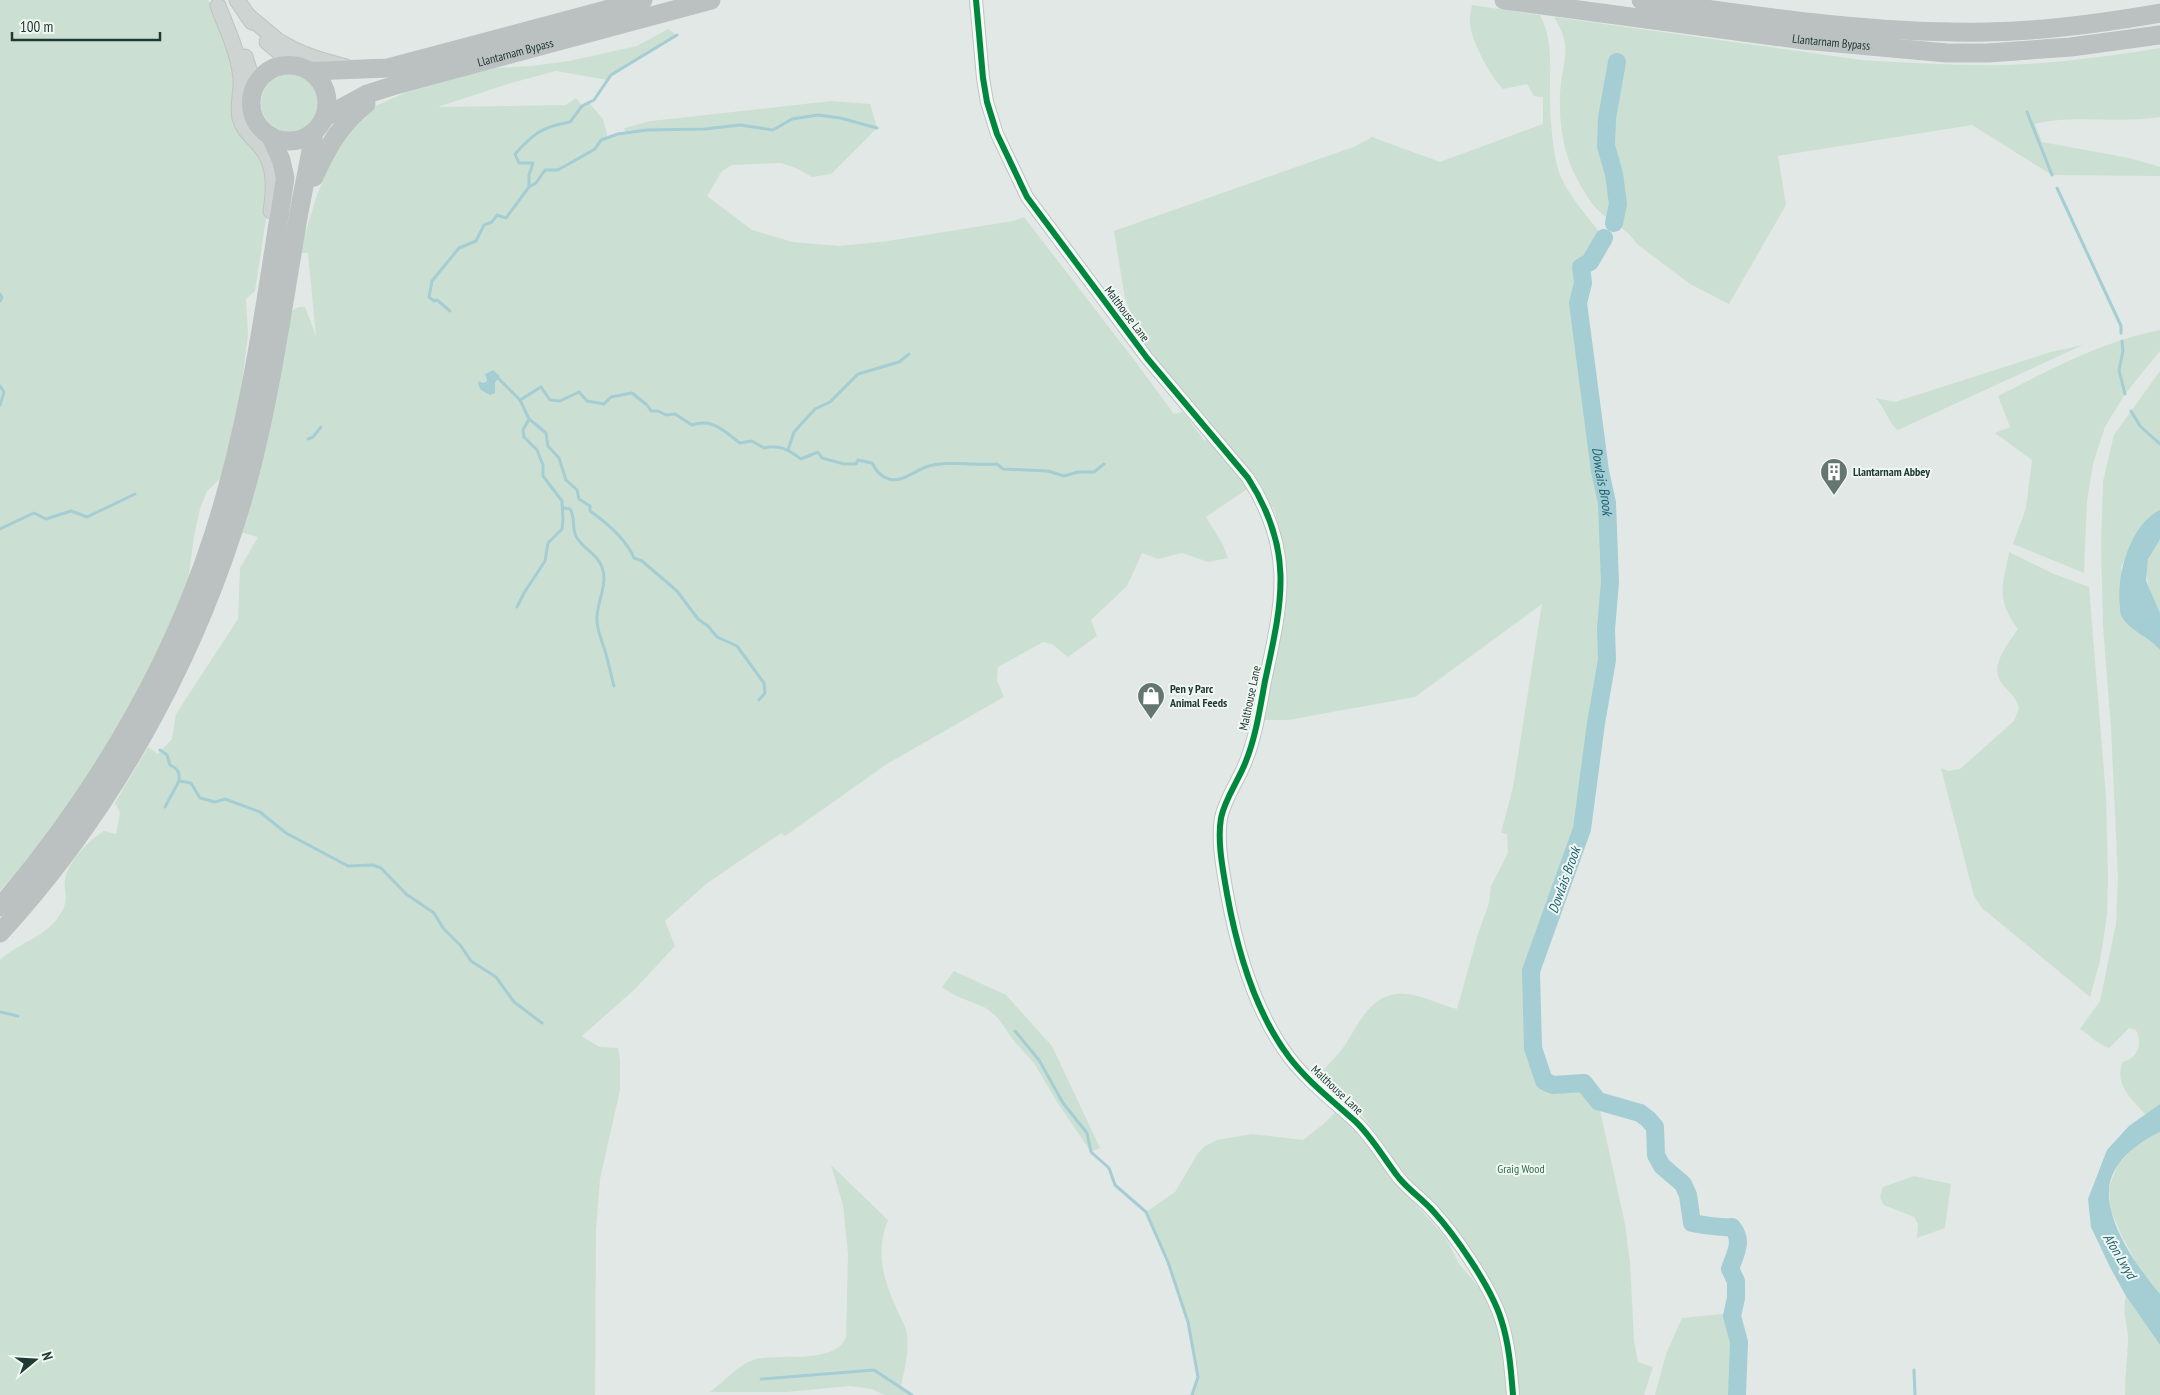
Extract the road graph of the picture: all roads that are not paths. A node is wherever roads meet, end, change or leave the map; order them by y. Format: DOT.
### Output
graph roads {
  1 [pos="237,0"];
  2 [pos="643,0"];
  3 [pos="712,0"];
  4 [pos="976,0"];
  5 [pos="1504,0"];
  6 [pos="1641,0"];
  7 [pos="217,3"];
  8 [pos="2160,13"];
  9 [pos="247,15"];
  10 [pos="2160,35"];
  11 [pos="295,65"];
  12 [pos="356,70"];
  13 [pos="311,71"];
  14 [pos="399,84"];
  15 [pos="254,86"];
  16 [pos="325,118"];
  17 [pos="314,132"];
  18 [pos="270,136"];
  19 [pos="301,204"];
  20 [pos="272,260"];
  21 [pos="0,907"];
  22 [pos="0,933"];
  23 [pos="1513,1395"];
  1 -- 9 [label="main road"];
  2 -- 12 [label="highway, Llantarnam Bypass"];
  3 -- 14 [label="highway, Llantarnam Bypass"];
  4 -- 23 [label="street, Malthouse Lane"];
  5 -- 10 [label="highway, Llantarnam Bypass"];
  6 -- 8 [label="highway, Llantarnam Bypass"];
  7 -- 15 [label="main road"];
  7 -- 20 [label="main road"];
  9 -- 11 [label="main road"];
  9 -- 12 [label="main road"];
  11 -- 13 [label="highway"];
  11 -- 15 [label="highway"];
  12 -- 13 [label="highway, Llantarnam Bypass"];
  13 -- 16 [label="highway"];
  14 -- 16 [label="highway, Llantarnam Bypass"];
  14 -- 19 [label="highway"];
  15 -- 18 [label="highway"];
  16 -- 17 [label="highway"];
  17 -- 18 [label="highway"];
  17 -- 19 [label="highway"];
  18 -- 20 [label="highway"];
  19 -- 22 [label="highway"];
  20 -- 21 [label="highway"];
}
